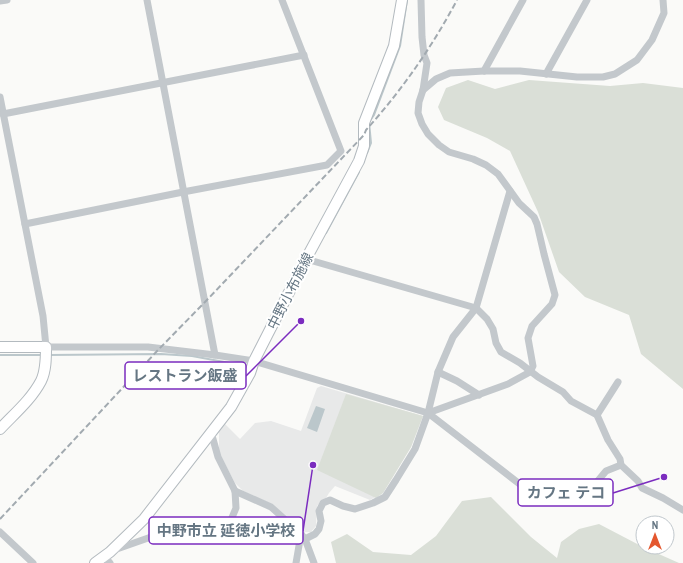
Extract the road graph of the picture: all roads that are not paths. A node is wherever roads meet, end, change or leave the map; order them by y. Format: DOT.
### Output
graph roads {
  1 [pos="7,0"];
  2 [pos="147,0"];
  3 [pos="282,0"];
  4 [pos="402,0"];
  5 [pos="421,0"];
  6 [pos="523,0"];
  7 [pos="587,0"];
  8 [pos="663,0"];
  9 [pos="0,1"];
  10 [pos="304,55"];
  11 [pos="484,71"];
  12 [pos="546,74"];
  13 [pos="162,83"];
  14 [pos="423,90"];
  15 [pos="0,97"];
  16 [pos="3,114"];
  17 [pos="510,191"];
  18 [pos="183,192"];
  19 [pos="25,224"];
  20 [pos="306,259"];
  21 [pos="476,308"];
  22 [pos="0,347"];
  23 [pos="46,347"];
  24 [pos="215,355"];
  25 [pos="254,361"];
  26 [pos="438,372"];
  27 [pos="530,372"];
  28 [pos="618,382"];
  29 [pos="479,395"];
  30 [pos="428,413"];
  31 [pos="597,415"];
  32 [pos="0,429"];
  33 [pos="211,432"];
  34 [pos="621,465"];
  35 [pos="235,491"];
  36 [pos="683,510"];
  37 [pos="0,532"];
  38 [pos="303,536"];
  39 [pos="108,557"];
  40 [pos="32,563"];
  41 [pos="95,563"];
  42 [pos="296,563"];
  43 [pos="314,563"];
  1 -- 9 [label="street"];
  2 -- 13 [label="street"];
  3 -- 10 [label="street"];
  4 -- 20 [label="main road, 中野小布施線"];
  5 -- 14 [label="street"];
  6 -- 11 [label="street"];
  7 -- 12 [label="street"];
  8 -- 12 [label="street"];
  10 -- 13 [label="street"];
  10 -- 18 [label="street"];
  11 -- 12 [label="street"];
  11 -- 14 [label="street"];
  13 -- 16 [label="street"];
  13 -- 18 [label="street"];
  14 -- 17 [label="street"];
  15 -- 16 [label="street"];
  16 -- 19 [label="street"];
  17 -- 21 [label="street"];
  17 -- 27 [label="street"];
  18 -- 19 [label="street"];
  18 -- 24 [label="street"];
  19 -- 23 [label="street"];
  20 -- 21 [label="street"];
  20 -- 25 [label="main road, 中野小布施線"];
  21 -- 26 [label="street"];
  21 -- 27 [label="street"];
  22 -- 23 [label="main road"];
  23 -- 24 [label="street"];
  23 -- 32 [label="main road"];
  24 -- 25 [label="street"];
  25 -- 30 [label="street"];
  25 -- 33 [label="main road, 中野小布施線"];
  26 -- 29 [label="street"];
  26 -- 30 [label="street"];
  27 -- 29 [label="street"];
  27 -- 31 [label="street"];
  28 -- 31 [label="street"];
  29 -- 30 [label="street"];
  30 -- 34 [label="street"];
  30 -- 38 [label="street"];
  31 -- 34 [label="street"];
  33 -- 35 [label="street"];
  33 -- 39 [label="main road, 中野小布施線"];
  34 -- 36 [label="street"];
  35 -- 38 [label="street"];
  35 -- 39 [label="street"];
  37 -- 40 [label="street"];
  38 -- 42 [label="street"];
  38 -- 43 [label="street"];
  39 -- 41 [label="main road, 中野小布施線"];
}
